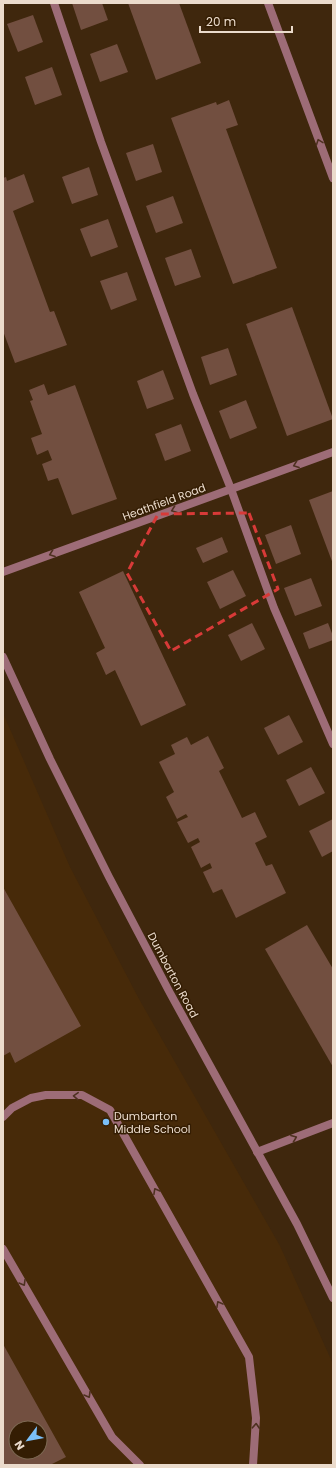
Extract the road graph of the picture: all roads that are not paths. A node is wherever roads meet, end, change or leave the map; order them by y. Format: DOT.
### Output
graph roads {
  1 [pos="54,3"];
  2 [pos="268,3"];
  3 [pos="333,178"];
  4 [pos="333,452"];
  5 [pos="231,489"];
  6 [pos="3,572"];
  7 [pos="3,657"];
  8 [pos="333,744"];
  9 [pos="3,1117"];
  10 [pos="333,1123"];
  11 [pos="257,1152"];
  12 [pos="3,1249"];
  13 [pos="333,1298"];
  14 [pos="140,1465"];
  15 [pos="253,1465"];
  1 -- 5 [label="street"];
  3 -- 2 [label="street, one-way"];
  4 -- 5 [label="street, Heathfield Road, one-way"];
  5 -- 6 [label="street, Heathfield Road, one-way"];
  5 -- 8 [label="street"];
  7 -- 11 [label="street, Dumbarton Road"];
  15 -- 9 [label="street, one-way"];
  11 -- 10 [label="street, one-way"];
  11 -- 13 [label="street, Dumbarton Road"];
  12 -- 14 [label="street, one-way"];
}
